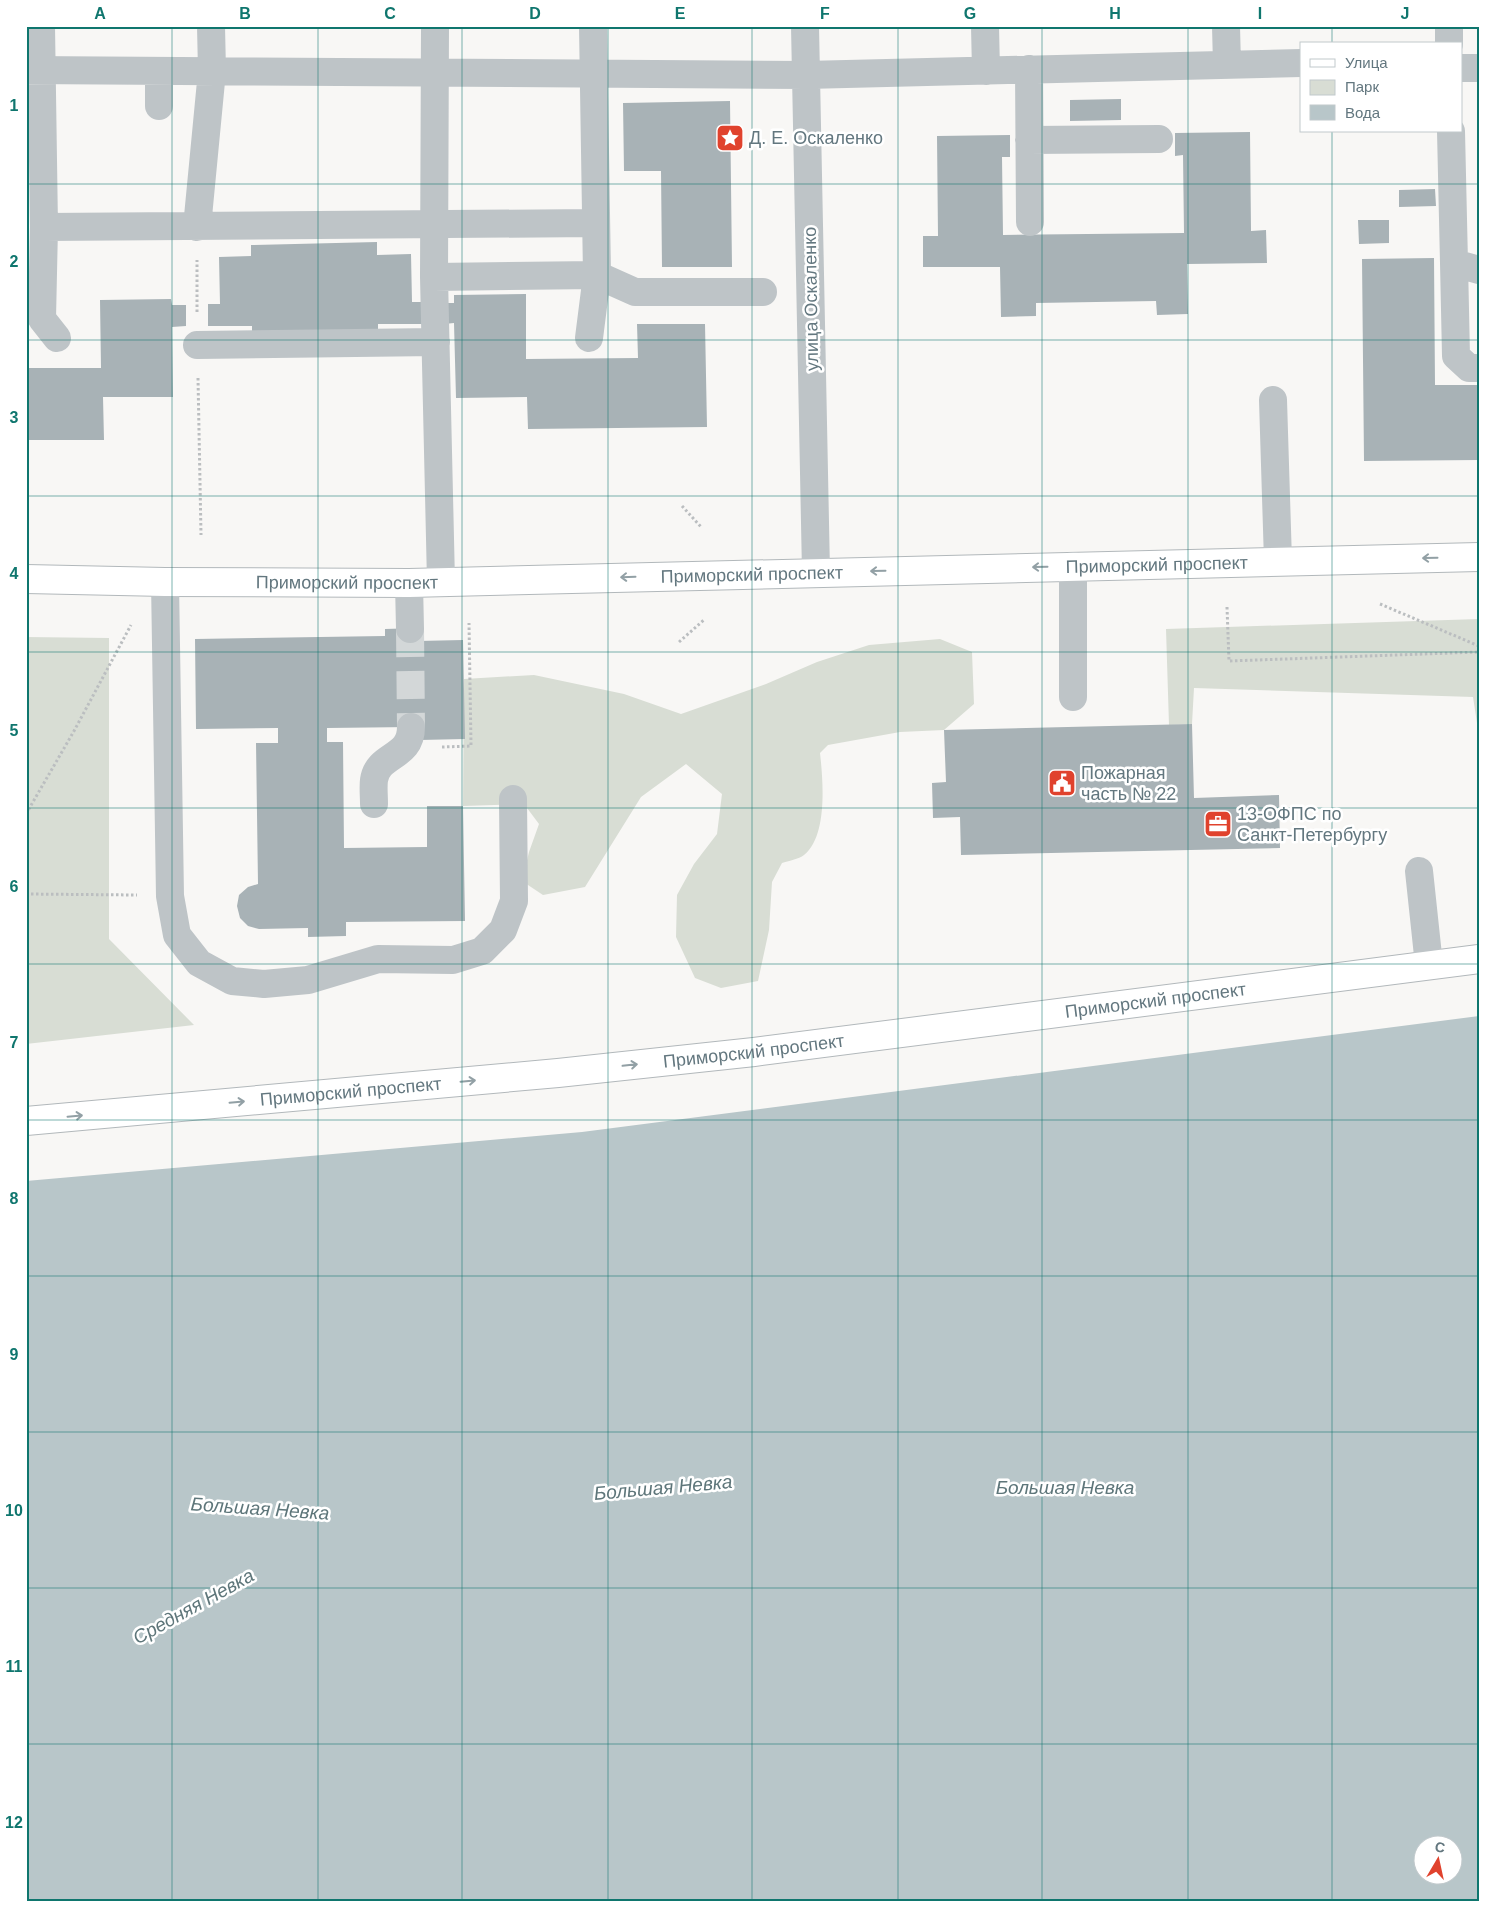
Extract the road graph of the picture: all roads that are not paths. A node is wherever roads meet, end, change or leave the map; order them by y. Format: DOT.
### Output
graph roads {
  1 [pos="41,26"];
  2 [pos="211,26"];
  3 [pos="436,26"];
  4 [pos="593,26"];
  5 [pos="805,26"];
  6 [pos="985,26"];
  7 [pos="1226,26"];
  8 [pos="1449,26"];
  9 [pos="1449,42"];
  10 [pos="1300,62"];
  11 [pos="1227,65"];
  12 [pos="1462,68"];
  13 [pos="1479,68"];
  14 [pos="34,70"];
  15 [pos="159,70"];
  16 [pos="986,70"];
  17 [pos="1028,70"];
  18 [pos="212,71"];
  19 [pos="437,73"];
  20 [pos="594,74"];
  21 [pos="806,75"];
  22 [pos="159,106"];
  23 [pos="1451,132"];
  24 [pos="1158,139"];
  25 [pos="1030,140"];
  26 [pos="1030,222"];
  27 [pos="596,223"];
  28 [pos="435,225"];
  29 [pos="44,226"];
  30 [pos="197,227"];
  31 [pos="1466,266"];
  32 [pos="597,275"];
  33 [pos="434,277"];
  34 [pos="763,292"];
  35 [pos="58,338"];
  36 [pos="589,338"];
  37 [pos="436,342"];
  38 [pos="197,345"];
  39 [pos="1479,368"];
  40 [pos="1273,400"];
  41 [pos="1479,557"];
  42 [pos="1278,561"];
  43 [pos="1073,566"];
  44 [pos="816,572"];
  45 [pos="26,579"];
  46 [pos="165,582"];
  47 [pos="441,582"];
  48 [pos="409,583"];
  49 [pos="410,629"];
  50 [pos="1073,697"];
  51 [pos="408,737"];
  52 [pos="514,799"];
  53 [pos="374,804"];
  54 [pos="1419,871"];
  55 [pos="1479,959"];
  56 [pos="1429,965"];
  57 [pos="26,1121"];
  1 -- 14 [label="street"];
  2 -- 18 [label="street"];
  3 -- 19 [label="street"];
  4 -- 20 [label="street"];
  5 -- 21 [label="street, улица Оскаленко"];
  6 -- 16 [label="street"];
  7 -- 11 [label="street"];
  8 -- 9 [label="street"];
  10 -- 11 [label="street"];
  11 -- 17 [label="street"];
  12 -- 13 [label="street"];
  14 -- 15 [label="street"];
  14 -- 29 [label="street"];
  15 -- 18 [label="street"];
  15 -- 22 [label="street"];
  16 -- 17 [label="street"];
  16 -- 21 [label="street"];
  17 -- 25 [label="street"];
  18 -- 19 [label="street"];
  18 -- 30 [label="street"];
  19 -- 20 [label="street"];
  19 -- 28 [label="street"];
  20 -- 21 [label="street"];
  20 -- 27 [label="street"];
  21 -- 44 [label="street, улица Оскаленко"];
  23 -- 31 [label="street"];
  24 -- 25 [label="street"];
  25 -- 26 [label="street"];
  27 -- 28 [label="street"];
  27 -- 32 [label="street"];
  28 -- 30 [label="street"];
  28 -- 33 [label="street"];
  29 -- 30 [label="street"];
  29 -- 35 [label="street"];
  31 -- 39 [label="street"];
  32 -- 33 [label="street"];
  32 -- 34 [label="street"];
  32 -- 36 [label="street"];
  33 -- 37 [label="street"];
  37 -- 38 [label="street"];
  37 -- 47 [label="street"];
  40 -- 42 [label="street"];
  41 -- 42 [label="main road, Приморский проспект, one-way"];
  42 -- 43 [label="main road, Приморский проспект"];
  43 -- 44 [label="main road, Приморский проспект, one-way"];
  43 -- 50 [label="street"];
  44 -- 47 [label="main road, Приморский проспект, one-way"];
  45 -- 46 [label="main road, Приморский проспект"];
  46 -- 48 [label="main road, Приморский проспект"];
  46 -- 52 [label="street"];
  47 -- 48 [label="main road, Приморский проспект"];
  48 -- 49 [label="street"];
  51 -- 53 [label="street"];
  54 -- 56 [label="street"];
  55 -- 56 [label="main road, Приморский проспект"];
  57 -- 56 [label="main road, Приморский проспект, one-way"];
}
